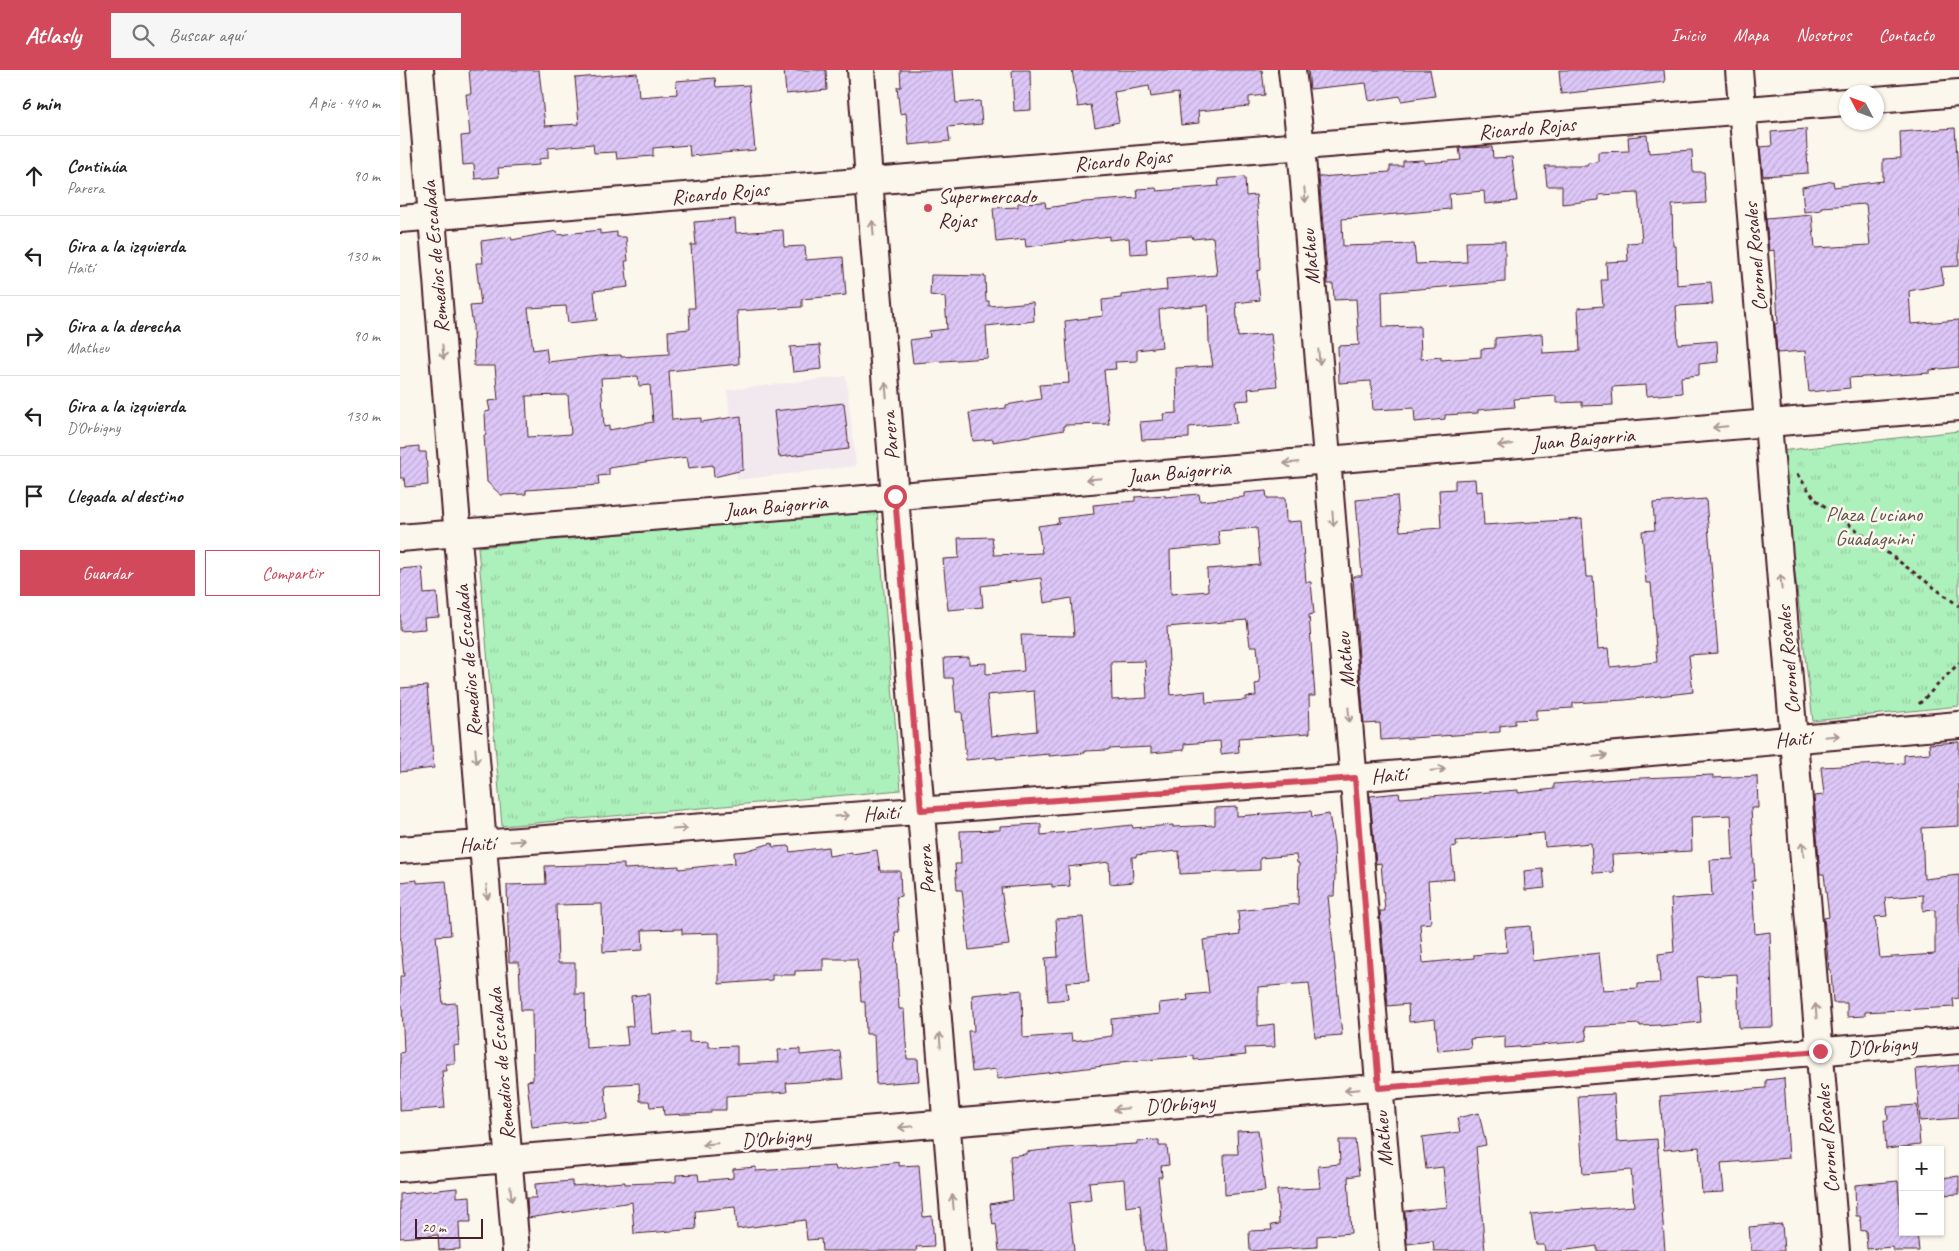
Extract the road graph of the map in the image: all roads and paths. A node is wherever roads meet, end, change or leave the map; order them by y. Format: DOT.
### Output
graph roads {
  1 [pos="420,70"];
  2 [pos="861,70"];
  3 [pos="1292,70"];
  4 [pos="1739,70"];
  5 [pos="1959,93"];
  6 [pos="1884,99"];
  7 [pos="1839,103"];
  8 [pos="1742,110"];
  9 [pos="1301,146"];
  10 [pos="869,180"];
  11 [pos="432,216"];
  12 [pos="400,219"];
  13 [pos="1959,408"];
  14 [pos="1768,423"];
  15 [pos="1328,460"];
  16 [pos="1792,467"];
  17 [pos="895,496"];
  18 [pos="458,533"];
  19 [pos="400,538"];
  20 [pos="1959,606"];
  21 [pos="1959,663"];
  22 [pos="1913,710"];
  23 [pos="1959,725"];
  24 [pos="1794,739"];
  25 [pos="1355,778"];
  26 [pos="921,810"];
  27 [pos="483,844"];
  28 [pos="400,850"];
  29 [pos="1959,1040"];
  30 [pos="1820,1051"];
  31 [pos="1379,1088"];
  32 [pos="947,1124"];
  33 [pos="508,1160"];
  34 [pos="400,1168"];
  35 [pos="516,1251"];
  36 [pos="957,1251"];
  37 [pos="1393,1251"];
  38 [pos="1836,1251"];
  1 -- 11 [label="street, Remedios de Escalada"];
  2 -- 10 [label="street, Parera"];
  3 -- 9 [label="street, Matheu"];
  4 -- 8 [label="street, Coronel Rosales"];
  5 -- 6 [label="street"];
  7 -- 8 [label="street, Ricardo Rojas"];
  8 -- 9 [label="street, Ricardo Rojas"];
  8 -- 14 [label="street, Coronel Rosales"];
  9 -- 10 [label="street, Ricardo Rojas"];
  9 -- 15 [label="street, Matheu, one-way"];
  10 -- 11 [label="street, Ricardo Rojas"];
  17 -- 10 [label="street, Parera, one-way"];
  11 -- 12 [label="street, Ricardo Rojas"];
  11 -- 18 [label="street, Remedios de Escalada, one-way"];
  13 -- 14 [label="street, Juan Baigorria"];
  14 -- 15 [label="street, Juan Baigorria, one-way"];
  24 -- 14 [label="street, Coronel Rosales, one-way"];
  15 -- 17 [label="street, Juan Baigorria, one-way"];
  15 -- 25 [label="street, Matheu, one-way"];
  16 -- 20 [label="path"];
  17 -- 18 [label="street, Juan Baigorria"];
  17 -- 26 [label="street, Parera"];
  18 -- 19 [label="street, Juan Baigorria"];
  18 -- 27 [label="street, Remedios de Escalada, one-way"];
  21 -- 22 [label="path"];
  24 -- 23 [label="street, Haití, one-way"];
  25 -- 24 [label="street, Haití, one-way"];
  30 -- 24 [label="street, Coronel Rosales, one-way"];
  25 -- 26 [label="street, Haití"];
  25 -- 31 [label="street, Matheu"];
  27 -- 26 [label="street, Haití, one-way"];
  32 -- 26 [label="street, Parera, one-way"];
  27 -- 28 [label="street, Haití"];
  27 -- 33 [label="street, Remedios de Escalada, one-way"];
  29 -- 30 [label="street, D'Orbigny"];
  30 -- 31 [label="street, D'Orbigny"];
  30 -- 38 [label="street, Coronel Rosales"];
  31 -- 32 [label="street, D'Orbigny, one-way"];
  31 -- 37 [label="street, Matheu"];
  32 -- 33 [label="street, D'Orbigny, one-way"];
  36 -- 32 [label="street, Parera, one-way"];
  33 -- 34 [label="street, D'Orbigny"];
  33 -- 35 [label="street, Remedios de Escalada, one-way"];
}
